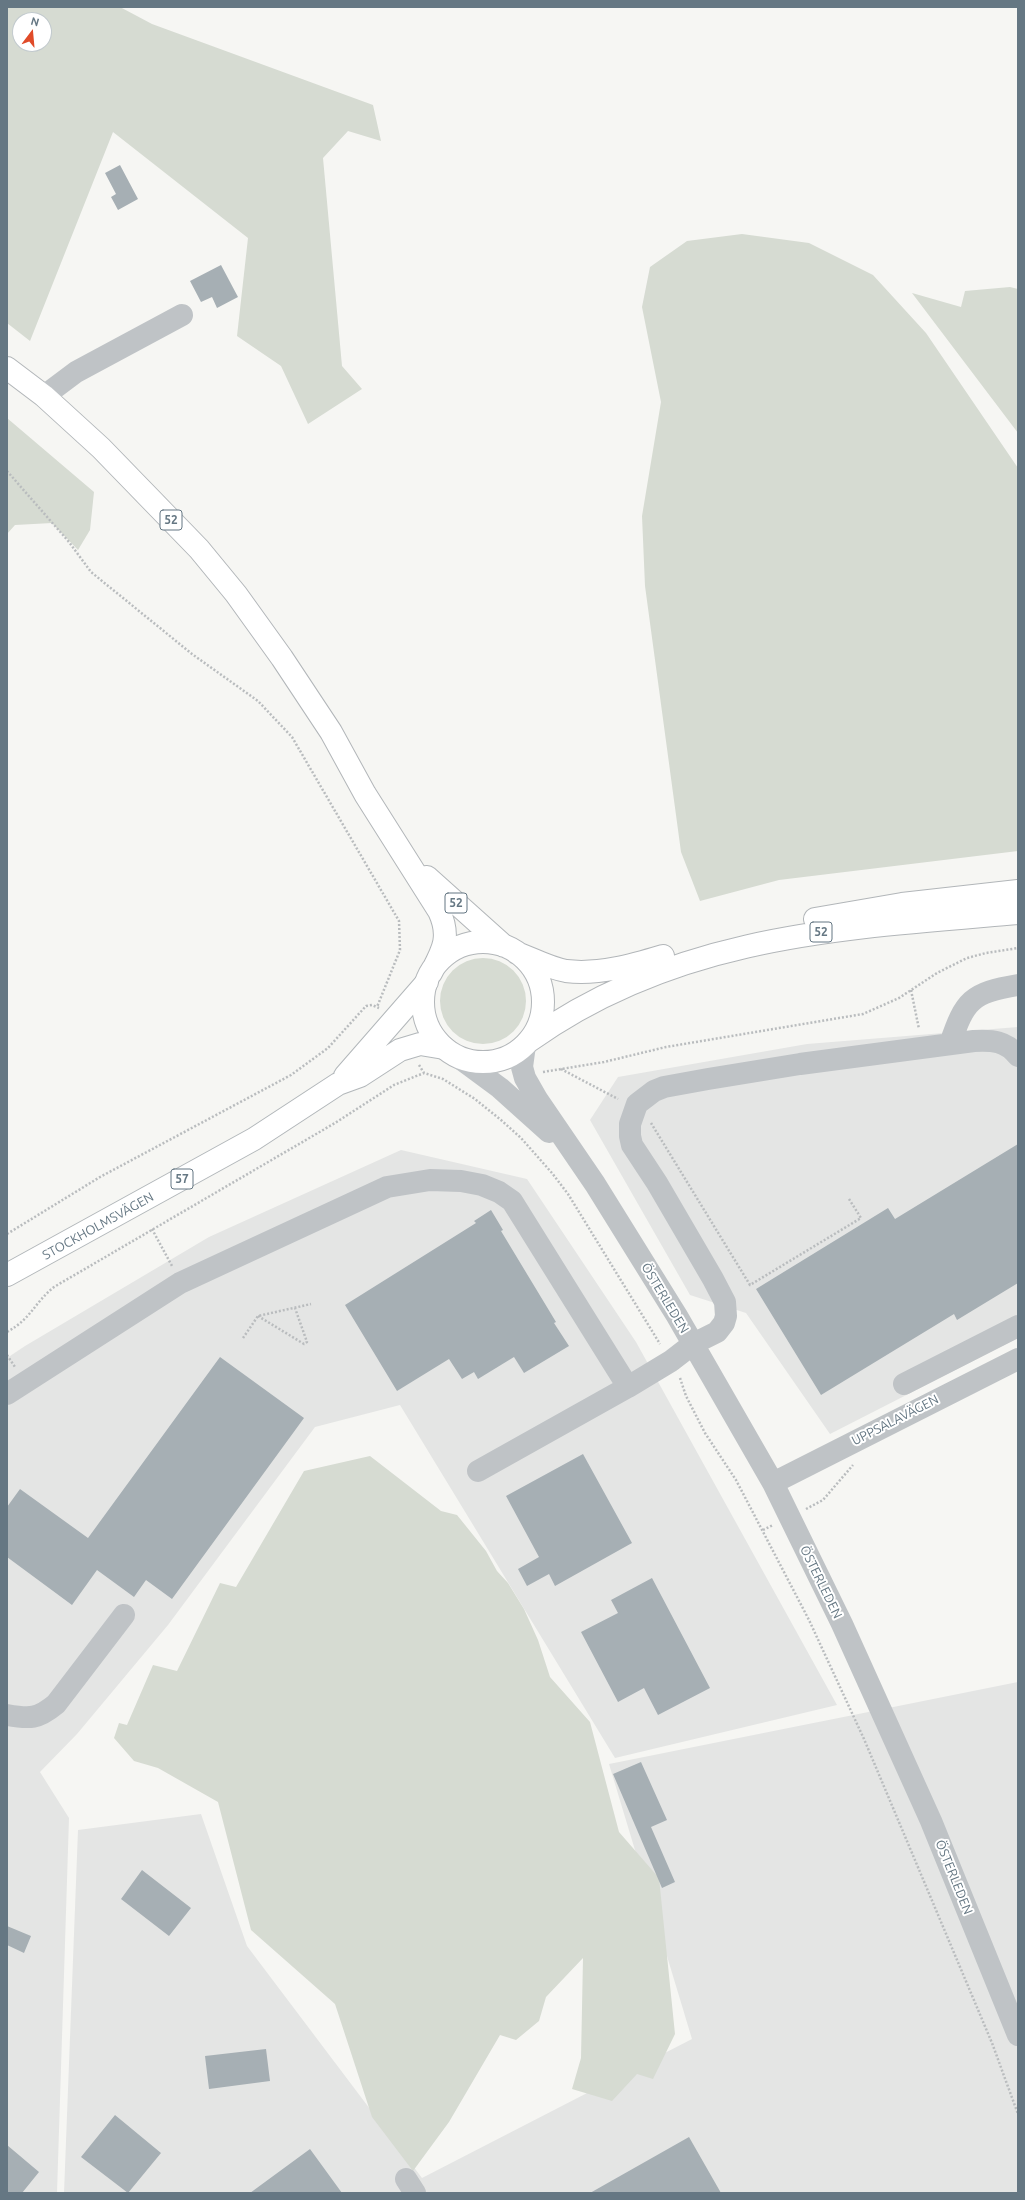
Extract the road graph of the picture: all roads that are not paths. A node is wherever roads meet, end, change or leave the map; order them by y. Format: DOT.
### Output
graph roads {
  1 [pos="182,315"];
  2 [pos="7,368"];
  3 [pos="44,396"];
  4 [pos="408,860"];
  5 [pos="1018,891"];
  6 [pos="1018,913"];
  7 [pos="510,950"];
  8 [pos="429,977"];
  9 [pos="1018,985"];
  10 [pos="527,1043"];
  11 [pos="950,1044"];
  12 [pos="449,1051"];
  13 [pos="1018,1056"];
  14 [pos="338,1084"];
  15 [pos="574,1155"];
  16 [pos="12,1275"];
  17 [pos="1010,1330"];
  18 [pos="693,1344"];
  19 [pos="1015,1360"];
  20 [pos="904,1384"];
  21 [pos="628,1387"];
  22 [pos="7,1394"];
  23 [pos="478,1471"];
  24 [pos="773,1483"];
  25 [pos="124,1615"];
  26 [pos="7,1716"];
  27 [pos="1018,2035"];
  1 -- 3 [label="street"];
  2 -- 3 [label="main road, 52"];
  3 -- 4 [label="main road, 52"];
  4 -- 7 [label="main road, 52"];
  4 -- 8 [label="main road, 52"];
  5 -- 7 [label="main road, 52"];
  6 -- 10 [label="main road, 52"];
  7 -- 8 [label="main road, 52"];
  7 -- 10 [label="main road, 52"];
  8 -- 12 [label="main road, 52"];
  8 -- 14 [label="main road, STOCKHOLMSVÄGEN / 57"];
  9 -- 11 [label="street"];
  10 -- 12 [label="main road, 52"];
  10 -- 15 [label="street, ÖSTERLEDEN"];
  11 -- 13 [label="street"];
  11 -- 18 [label="street"];
  12 -- 14 [label="main road, STOCKHOLMSVÄGEN / 57"];
  12 -- 15 [label="street, ÖSTERLEDEN"];
  14 -- 16 [label="main road, STOCKHOLMSVÄGEN / 57"];
  15 -- 18 [label="street, ÖSTERLEDEN"];
  17 -- 19 [label="street"];
  17 -- 20 [label="street"];
  18 -- 21 [label="street"];
  18 -- 24 [label="street, ÖSTERLEDEN"];
  19 -- 24 [label="street, UPPSALAVÄGEN"];
  21 -- 22 [label="street"];
  21 -- 23 [label="street"];
  24 -- 27 [label="street, ÖSTERLEDEN"];
  25 -- 26 [label="street"];
}
